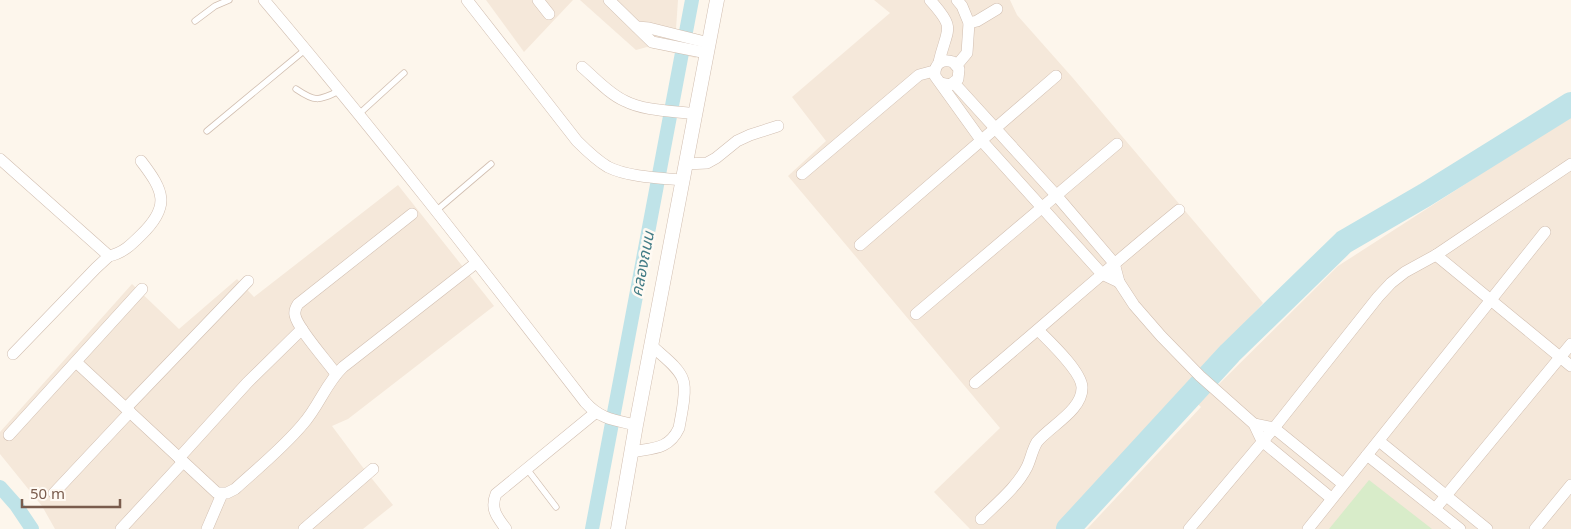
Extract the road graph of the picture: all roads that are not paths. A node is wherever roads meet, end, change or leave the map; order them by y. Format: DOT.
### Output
graph roads {
  1 [pos="229,0"];
  2 [pos="264,0"];
  3 [pos="467,0"];
  4 [pos="538,0"];
  5 [pos="609,0"];
  6 [pos="717,0"];
  7 [pos="930,0"];
  8 [pos="957,0"];
  9 [pos="997,9"];
  10 [pos="549,14"];
  11 [pos="195,21"];
  12 [pos="969,23"];
  13 [pos="702,47"];
  14 [pos="306,49"];
  15 [pos="957,65"];
  16 [pos="582,66"];
  17 [pos="937,67"];
  18 [pos="404,73"];
  19 [pos="1056,76"];
  20 [pos="954,82"];
  21 [pos="940,83"];
  22 [pos="296,89"];
  23 [pos="340,90"];
  24 [pos="359,114"];
  25 [pos="691,114"];
  26 [pos="778,126"];
  27 [pos="997,128"];
  28 [pos="207,131"];
  29 [pos="981,140"];
  30 [pos="1117,144"];
  31 [pos="0,159"];
  32 [pos="141,161"];
  33 [pos="491,164"];
  34 [pos="686,164"];
  35 [pos="1571,164"];
  36 [pos="802,174"];
  37 [pos="677,179"];
  38 [pos="1056,194"];
  39 [pos="1042,207"];
  40 [pos="437,210"];
  41 [pos="1179,210"];
  42 [pos="412,214"];
  43 [pos="1545,232"];
  44 [pos="860,245"];
  45 [pos="109,256"];
  46 [pos="1436,256"];
  47 [pos="476,263"];
  48 [pos="1114,263"];
  49 [pos="1102,274"];
  50 [pos="248,280"];
  51 [pos="1119,282"];
  52 [pos="142,290"];
  53 [pos="1491,300"];
  54 [pos="916,314"];
  55 [pos="302,329"];
  56 [pos="1038,330"];
  57 [pos="651,344"];
  58 [pos="1571,344"];
  59 [pos="13,354"];
  60 [pos="1561,358"];
  61 [pos="76,362"];
  62 [pos="1571,366"];
  63 [pos="336,374"];
  64 [pos="974,382"];
  65 [pos="128,410"];
  66 [pos="598,414"];
  67 [pos="631,424"];
  68 [pos="1254,424"];
  69 [pos="1274,428"];
  70 [pos="9,435"];
  71 [pos="1262,441"];
  72 [pos="1378,441"];
  73 [pos="631,452"];
  74 [pos="1367,454"];
  75 [pos="181,460"];
  76 [pos="373,468"];
  77 [pos="526,468"];
  78 [pos="1343,484"];
  79 [pos="1571,485"];
  80 [pos="54,493"];
  81 [pos="222,494"];
  82 [pos="1445,495"];
  83 [pos="1331,498"];
  84 [pos="556,507"];
  85 [pos="1435,509"];
  86 [pos="982,519"];
  87 [pos="121,529"];
  88 [pos="207,529"];
  89 [pos="304,529"];
  90 [pos="506,529"];
  91 [pos="618,529"];
  92 [pos="1189,529"];
  93 [pos="1309,529"];
  94 [pos="1460,529"];
  95 [pos="1487,529"];
  96 [pos="1535,529"];
  1 -- 11 [label="lane"];
  2 -- 14 [label="street"];
  3 -- 37 [label="street"];
  4 -- 10 [label="street"];
  5 -- 13 [label="street"];
  6 -- 13 [label="street"];
  7 -- 17 [label="street"];
  8 -- 12 [label="street"];
  9 -- 12 [label="street"];
  12 -- 15 [label="street"];
  13 -- 25 [label="street"];
  14 -- 23 [label="street"];
  14 -- 28 [label="lane"];
  15 -- 17 [label="street"];
  15 -- 20 [label="street"];
  16 -- 25 [label="street"];
  17 -- 21 [label="street"];
  17 -- 36 [label="street"];
  18 -- 24 [label="lane"];
  19 -- 27 [label="street"];
  20 -- 21 [label="street"];
  20 -- 27 [label="street"];
  21 -- 29 [label="street"];
  22 -- 23 [label="lane"];
  23 -- 24 [label="street"];
  24 -- 40 [label="street"];
  25 -- 34 [label="street"];
  26 -- 34 [label="street"];
  27 -- 29 [label="street"];
  27 -- 38 [label="street"];
  29 -- 39 [label="street"];
  29 -- 44 [label="street"];
  30 -- 38 [label="street"];
  31 -- 45 [label="street"];
  32 -- 45 [label="street"];
  33 -- 40 [label="lane"];
  34 -- 37 [label="street"];
  35 -- 46 [label="street"];
  37 -- 57 [label="street"];
  38 -- 39 [label="street"];
  38 -- 48 [label="street"];
  39 -- 49 [label="street"];
  39 -- 54 [label="street"];
  40 -- 47 [label="street"];
  41 -- 48 [label="street"];
  42 -- 55 [label="street"];
  43 -- 53 [label="street"];
  45 -- 59 [label="street"];
  46 -- 53 [label="street"];
  46 -- 69 [label="street"];
  47 -- 63 [label="street"];
  47 -- 66 [label="street"];
  48 -- 49 [label="street"];
  48 -- 51 [label="street"];
  49 -- 51 [label="street"];
  49 -- 56 [label="street"];
  50 -- 65 [label="street"];
  51 -- 68 [label="street"];
  52 -- 61 [label="street"];
  53 -- 60 [label="street"];
  53 -- 72 [label="street"];
  55 -- 63 [label="street"];
  55 -- 75 [label="street"];
  56 -- 64 [label="street"];
  56 -- 86 [label="street"];
  57 -- 67 [label="street"];
  57 -- 73 [label="street"];
  58 -- 60 [label="street"];
  60 -- 62 [label="street"];
  60 -- 82 [label="street"];
  61 -- 65 [label="street"];
  61 -- 70 [label="street"];
  63 -- 81 [label="street"];
  65 -- 75 [label="street"];
  65 -- 80 [label="street"];
  66 -- 67 [label="street"];
  66 -- 77 [label="street"];
  67 -- 73 [label="street"];
  68 -- 69 [label="street"];
  68 -- 71 [label="street"];
  69 -- 71 [label="street"];
  69 -- 78 [label="street"];
  71 -- 83 [label="street"];
  71 -- 92 [label="street"];
  72 -- 74 [label="street"];
  72 -- 82 [label="street"];
  73 -- 91 [label="street"];
  74 -- 78 [label="street"];
  74 -- 85 [label="street"];
  75 -- 81 [label="street"];
  75 -- 87 [label="street"];
  76 -- 89 [label="street"];
  77 -- 84 [label="lane"];
  77 -- 90 [label="street"];
  78 -- 83 [label="street"];
  79 -- 96 [label="street"];
  81 -- 88 [label="street"];
  82 -- 85 [label="street"];
  82 -- 95 [label="street"];
  83 -- 93 [label="street"];
  85 -- 94 [label="street"];
}
